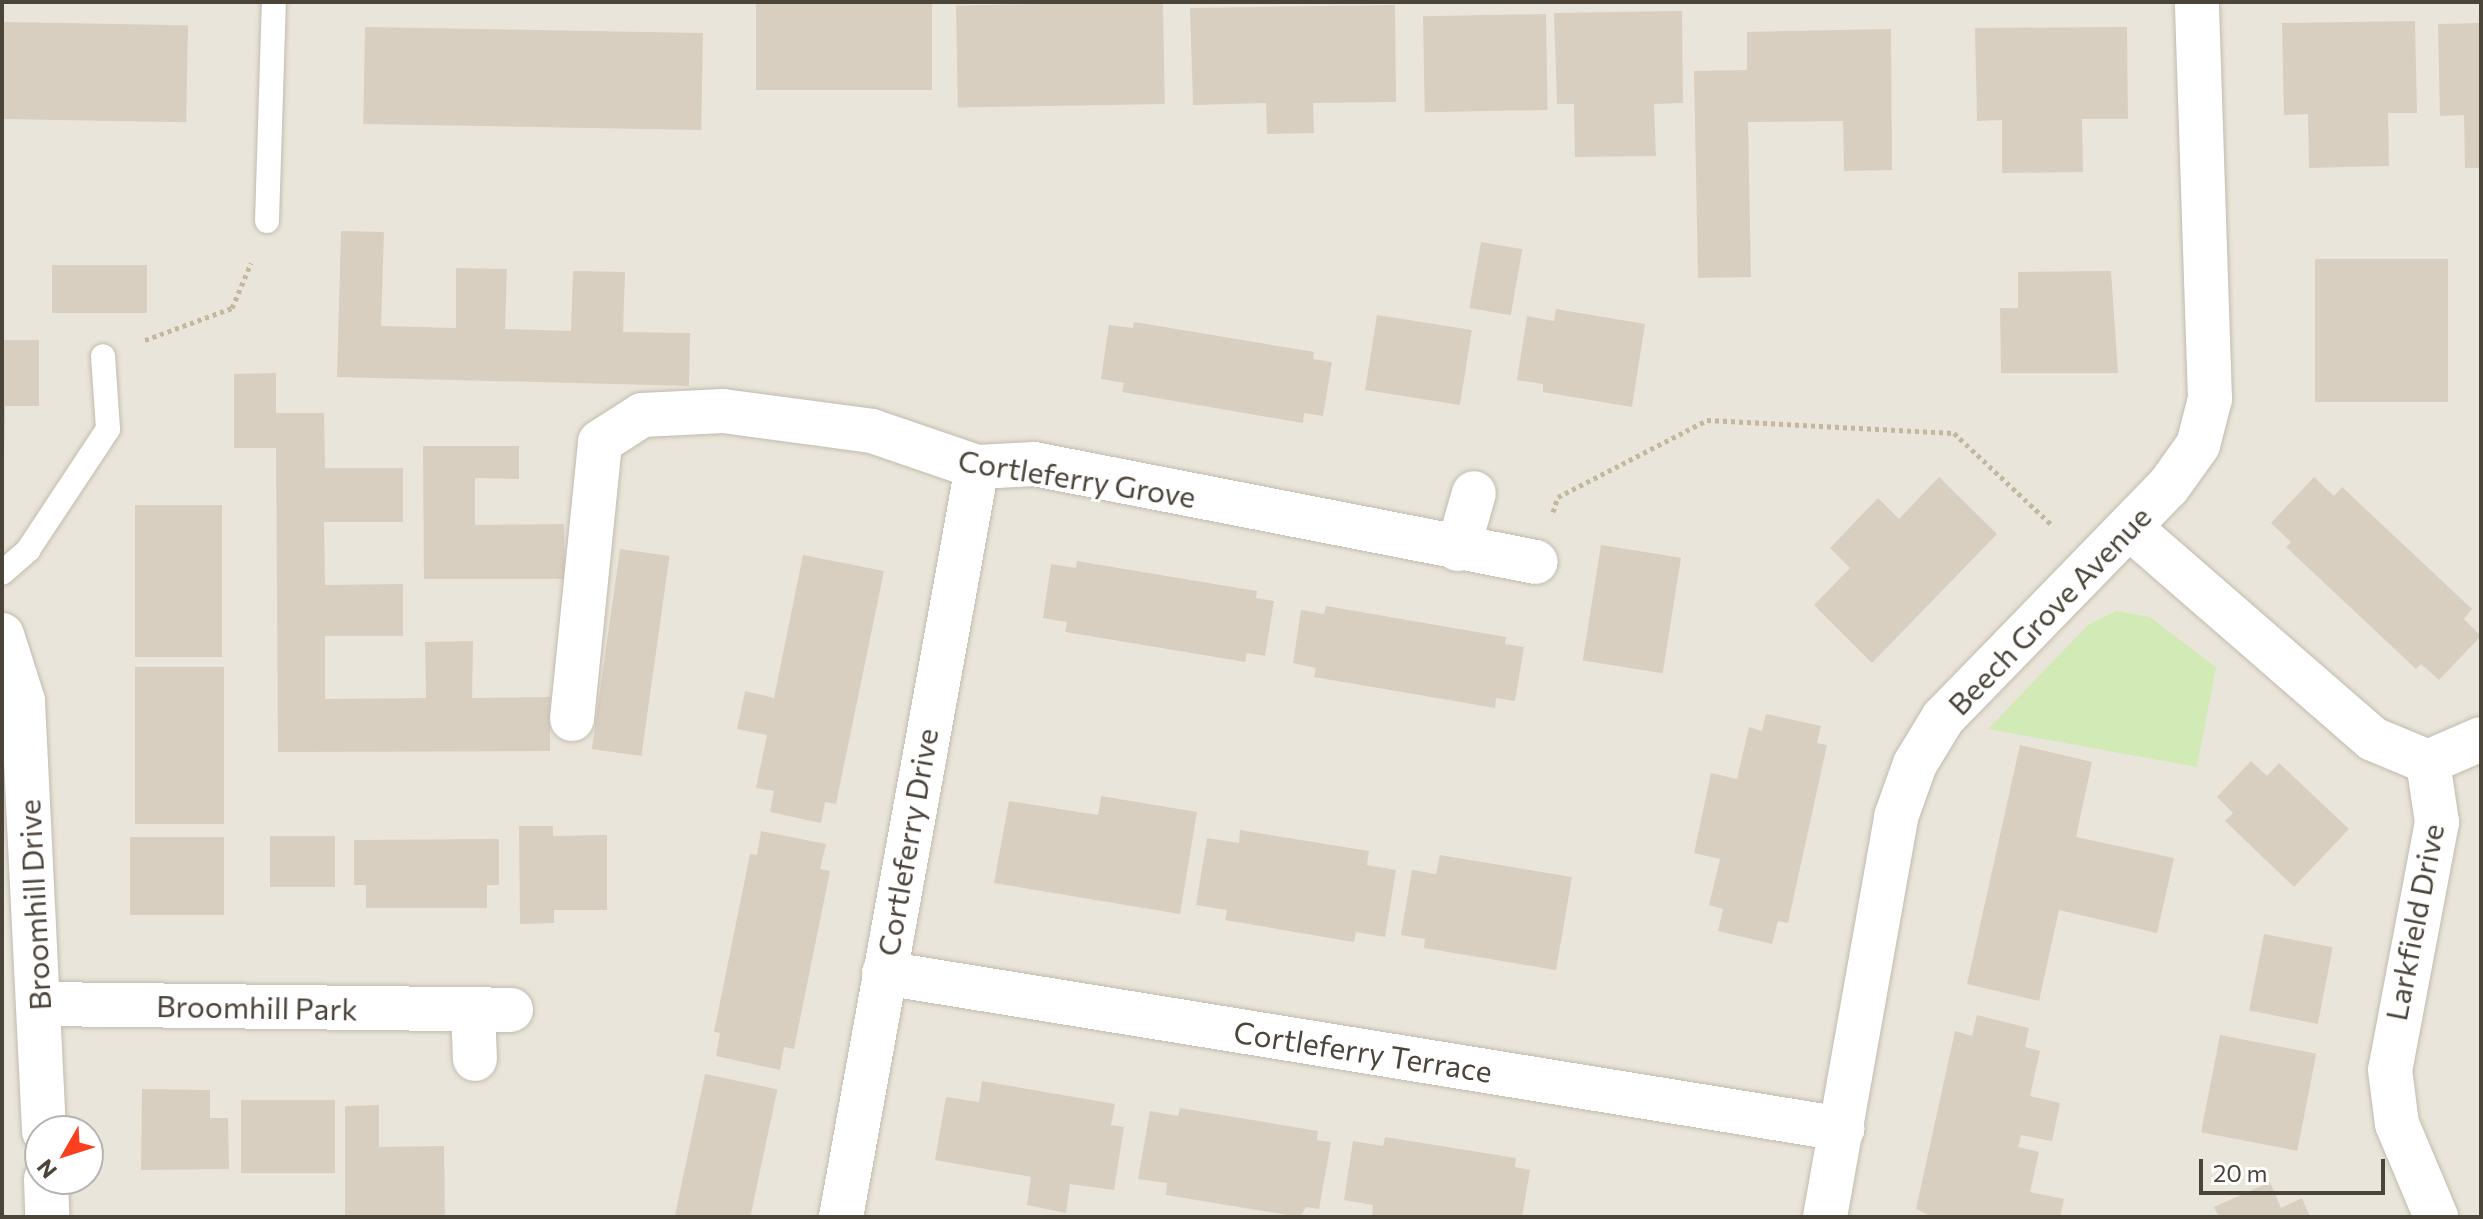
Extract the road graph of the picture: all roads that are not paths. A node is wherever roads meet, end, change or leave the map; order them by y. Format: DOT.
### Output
graph roads {
  1 [pos="274,2"];
  2 [pos="2197,2"];
  3 [pos="267,221"];
  4 [pos="103,356"];
  5 [pos="977,467"];
  6 [pos="1474,493"];
  7 [pos="2129,527"];
  8 [pos="1458,549"];
  9 [pos="1536,562"];
  10 [pos="2,573"];
  11 [pos="2,635"];
  12 [pos="572,719"];
  13 [pos="2481,739"];
  14 [pos="2428,762"];
  15 [pos="884,973"];
  16 [pos="40,1004"];
  17 [pos="475,1059"];
  18 [pos="43,1115"];
  19 [pos="1842,1129"];
  20 [pos="46,1195"];
  21 [pos="47,1217"];
  22 [pos="841,1217"];
  23 [pos="1825,1217"];
  24 [pos="2436,1217"];
  1 -- 3 [label="lane"];
  2 -- 7 [label="street, Beech Grove Avenue"];
  4 -- 10 [label="lane"];
  5 -- 8 [label="street, Cortleferry Grove"];
  5 -- 12 [label="street, Cortleferry Grove"];
  5 -- 15 [label="street, Cortleferry Drive"];
  6 -- 8 [label="street"];
  7 -- 14 [label="street"];
  7 -- 19 [label="street, Beech Grove Avenue"];
  8 -- 9 [label="street, Cortleferry Grove"];
  11 -- 16 [label="street, Broomhill Drive"];
  13 -- 14 [label="street"];
  14 -- 24 [label="street, Larkfield Drive"];
  15 -- 19 [label="street, Cortleferry Terrace"];
  15 -- 22 [label="street, Cortleferry Drive"];
  16 -- 17 [label="street, Broomhill Park"];
  16 -- 18 [label="street, Broomhill Drive"];
  19 -- 23 [label="street, Beech Grove Avenue"];
  20 -- 21 [label="street"];
}
